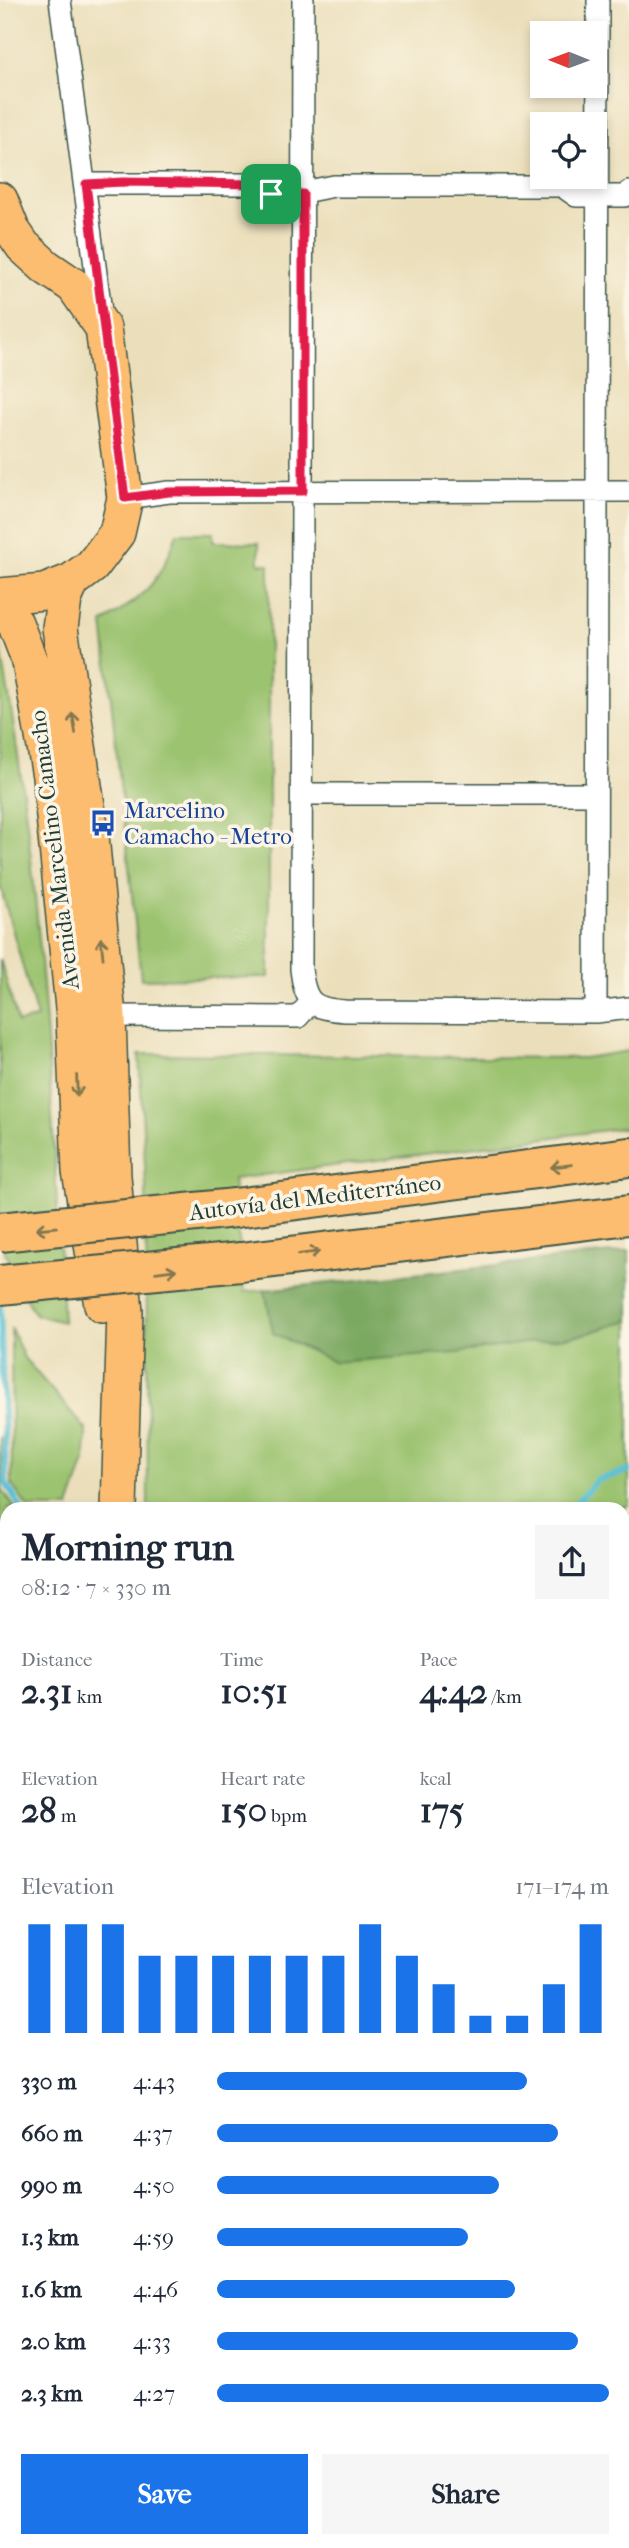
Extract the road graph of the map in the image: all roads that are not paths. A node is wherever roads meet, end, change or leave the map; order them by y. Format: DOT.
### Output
graph roads {
  1 [pos="60,0"];
  2 [pos="303,0"];
  3 [pos="598,0"];
  4 [pos="86,184"];
  5 [pos="629,191"];
  6 [pos="303,194"];
  7 [pos="597,196"];
  8 [pos="0,200"];
  9 [pos="0,262"];
  10 [pos="46,267"];
  11 [pos="103,328"];
  12 [pos="303,491"];
  13 [pos="597,491"];
  14 [pos="629,491"];
  15 [pos="125,498"];
  16 [pos="72,581"];
  17 [pos="0,596"];
  18 [pos="0,608"];
  19 [pos="302,794"];
  20 [pos="596,794"];
  21 [pos="307,997"];
  22 [pos="629,1009"];
  23 [pos="596,1012"];
  24 [pos="91,1017"];
  25 [pos="629,1157"];
  26 [pos="629,1217"];
  27 [pos="0,1232"];
  28 [pos="0,1285"];
  29 [pos="119,1502"];
  1 -- 4 [label="street"];
  2 -- 6 [label="street"];
  3 -- 7 [label="street"];
  4 -- 6 [label="street"];
  4 -- 11 [label="street"];
  5 -- 7 [label="street"];
  6 -- 7 [label="street"];
  6 -- 12 [label="street"];
  7 -- 13 [label="street"];
  8 -- 10 [label="main road"];
  9 -- 10 [label="main road"];
  10 -- 11 [label="main road"];
  11 -- 15 [label="main road"];
  12 -- 13 [label="street"];
  12 -- 15 [label="street"];
  12 -- 19 [label="street"];
  13 -- 14 [label="street"];
  13 -- 20 [label="street"];
  15 -- 16 [label="main road"];
  16 -- 17 [label="main road"];
  24 -- 16 [label="main road, Avenida Marcelino Camacho, one-way"];
  18 -- 24 [label="main road, Avenida Marcelino Camacho"];
  19 -- 20 [label="street"];
  19 -- 21 [label="street"];
  20 -- 23 [label="street"];
  21 -- 23 [label="street"];
  21 -- 24 [label="street"];
  22 -- 23 [label="street"];
  24 -- 29 [label="main road"];
  25 -- 27 [label="highway, Autovía del Mediterráneo, one-way, bridge"];
  28 -- 26 [label="highway, one-way, bridge"];
}
